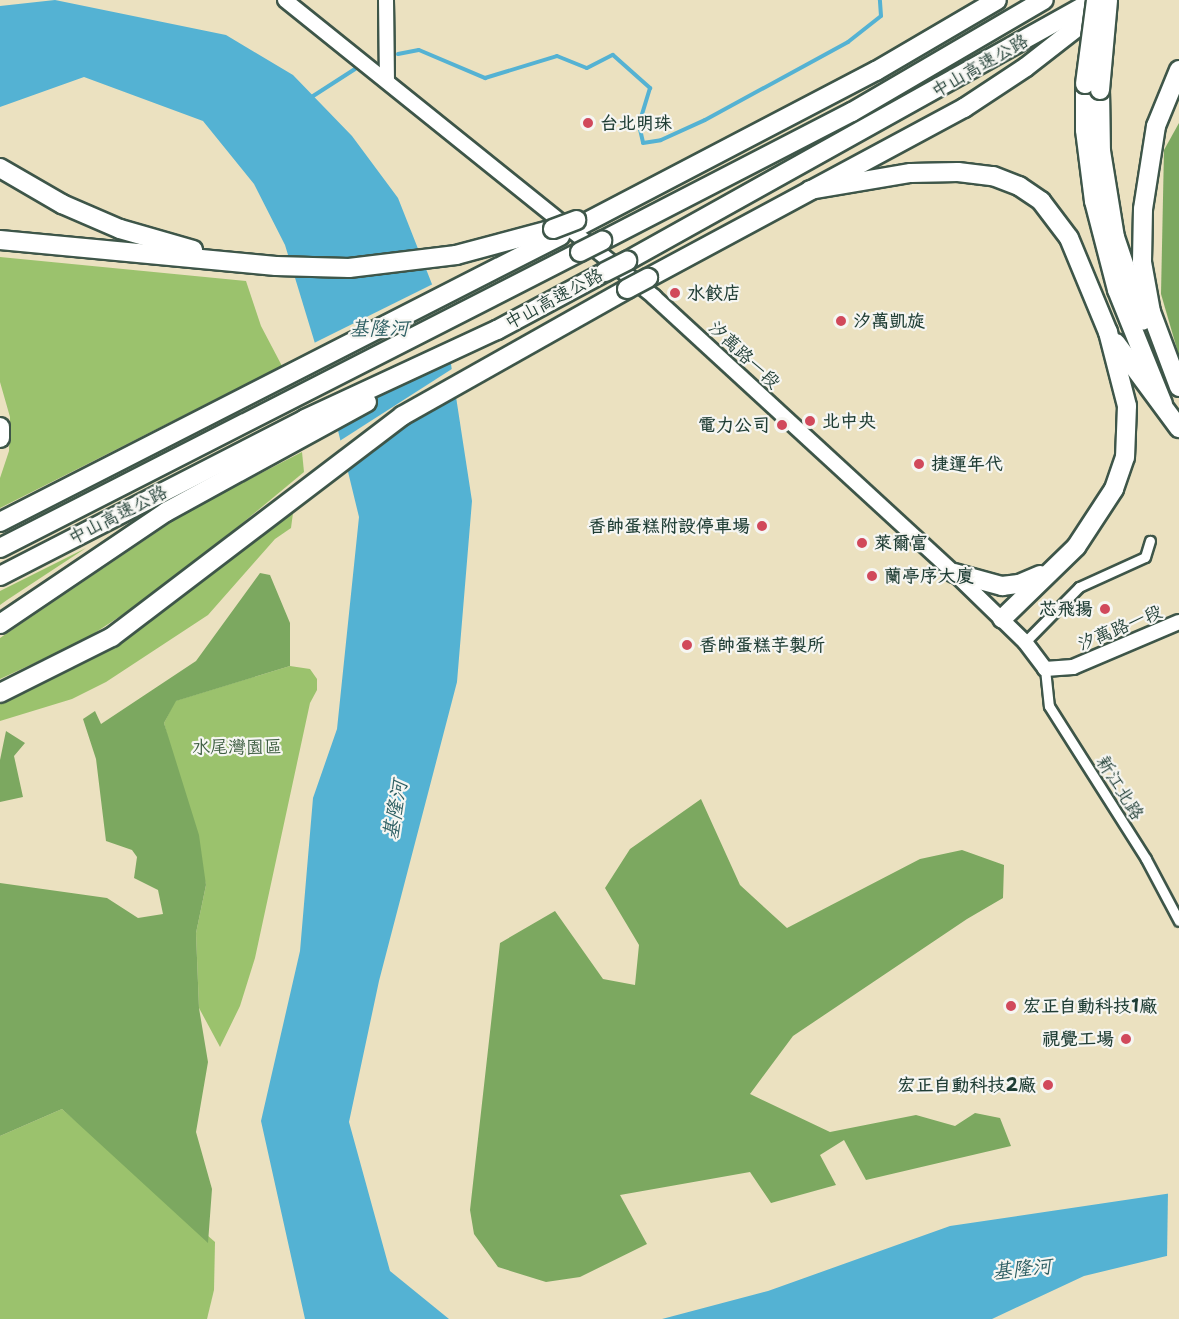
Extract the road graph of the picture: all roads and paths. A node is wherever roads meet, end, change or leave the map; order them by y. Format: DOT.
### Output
graph roads {
  1 [pos="285,0"];
  2 [pos="386,0"];
  3 [pos="997,0"];
  4 [pos="1044,0"];
  5 [pos="1095,0"];
  6 [pos="1109,0"];
  7 [pos="1179,70"];
  8 [pos="387,80"];
  9 [pos="1092,87"];
  10 [pos="0,168"];
  11 [pos="810,190"];
  12 [pos="557,232"];
  13 [pos="0,240"];
  14 [pos="244,263"];
  15 [pos="1108,332"];
  16 [pos="1179,387"];
  17 [pos="1163,404"];
  18 [pos="308,426"];
  19 [pos="0,427"];
  20 [pos="1179,428"];
  21 [pos="0,438"];
  22 [pos="0,522"];
  23 [pos="1150,542"];
  24 [pos="0,548"];
  25 [pos="1059,563"];
  26 [pos="954,573"];
  27 [pos="0,576"];
  28 [pos="1002,620"];
  29 [pos="1179,622"];
  30 [pos="0,624"];
  31 [pos="1025,642"];
  32 [pos="1045,669"];
  33 [pos="0,693"];
  34 [pos="1179,921"];
  1 -- 8 [label="street, 汐萬路一段"];
  2 -- 8 [label="street"];
  3 -- 12 [label="highway, bridge"];
  4 -- 24 [label="highway, 中山高速公路, bridge"];
  5 -- 9 [label="highway, bridge"];
  5 -- 18 [label="highway, 中山高速公路, bridge"];
  6 -- 9 [label="highway, bridge"];
  6 -- 11 [label="highway"];
  7 -- 16 [label="highway"];
  8 -- 26 [label="street, 汐萬路一段"];
  9 -- 16 [label="highway"];
  9 -- 17 [label="highway"];
  10 -- 14 [label="highway"];
  11 -- 15 [label="highway"];
  11 -- 33 [label="highway, bridge"];
  12 -- 14 [label="highway"];
  12 -- 22 [label="highway"];
  13 -- 14 [label="highway"];
  15 -- 17 [label="highway"];
  15 -- 25 [label="highway"];
  17 -- 20 [label="highway"];
  18 -- 27 [label="highway, 中山高速公路"];
  18 -- 30 [label="highway"];
  19 -- 21 [label="highway"];
  23 -- 31 [label="street"];
  25 -- 26 [label="highway"];
  25 -- 28 [label="highway"];
  26 -- 28 [label="street, 汐萬路一段"];
  28 -- 31 [label="street, 汐萬路一段"];
  29 -- 32 [label="street, 汐萬路一段"];
  31 -- 32 [label="street, 汐萬路一段"];
  32 -- 34 [label="street, 新江北路"];
}
